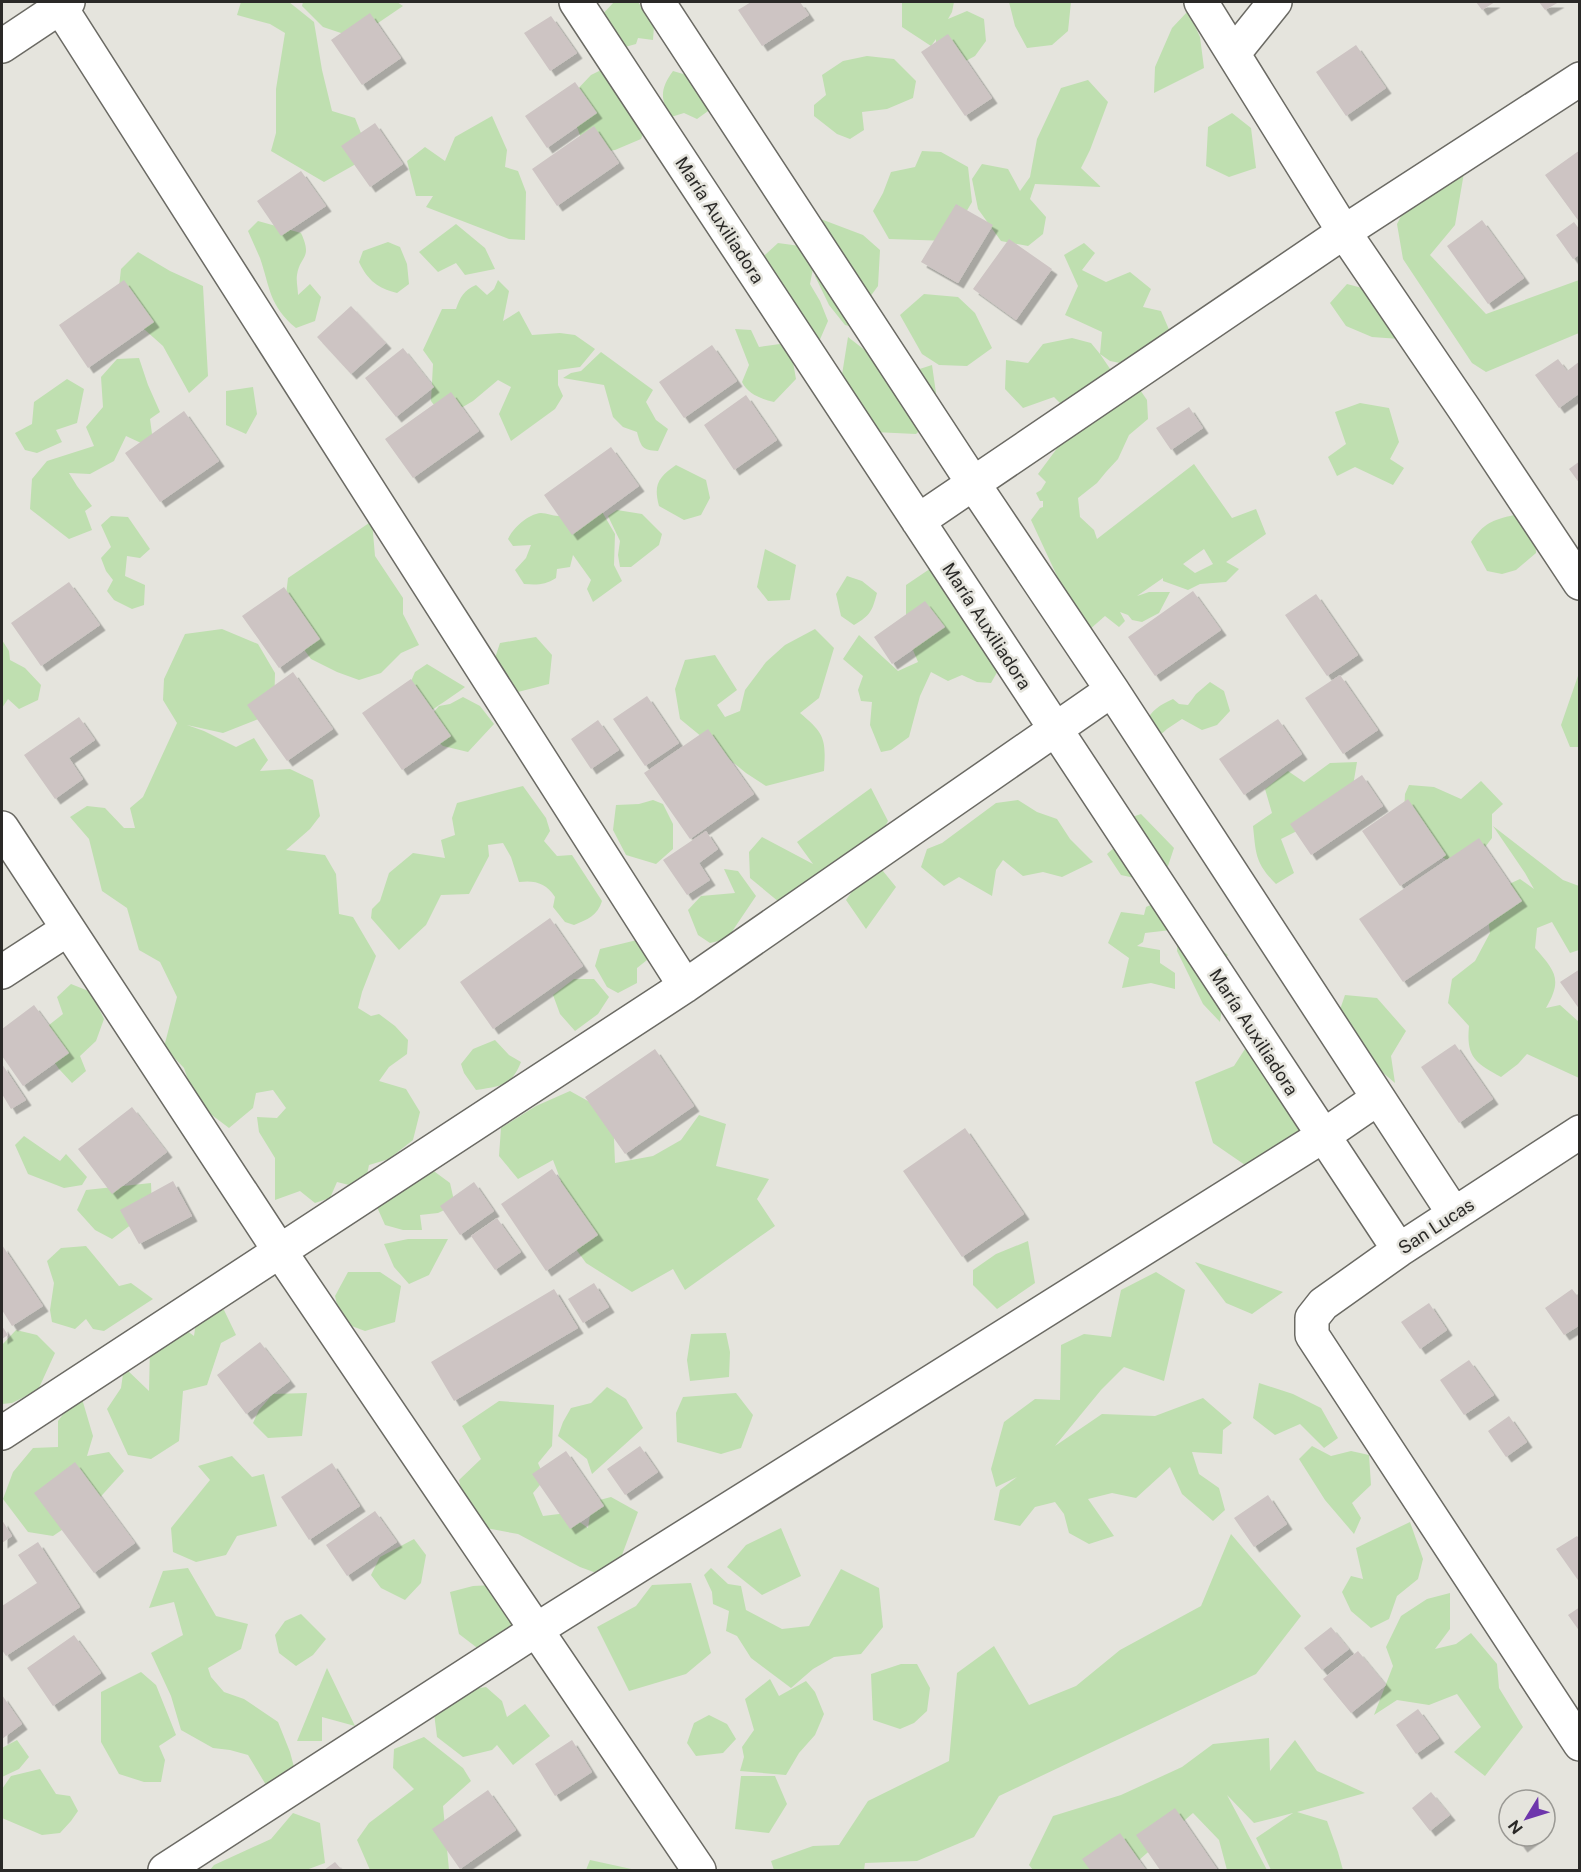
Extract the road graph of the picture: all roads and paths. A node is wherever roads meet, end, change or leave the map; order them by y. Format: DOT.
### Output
graph roads {
  1 [pos="576,2"];
  2 [pos="658,2"];
  3 [pos="1201,2"];
  4 [pos="1275,2"];
  5 [pos="62,3"];
  6 [pos="2,46"];
  7 [pos="1234,53"];
  8 [pos="1580,79"];
  9 [pos="1344,232"];
  10 [pos="974,483"];
  11 [pos="918,521"];
  12 [pos="1580,583"];
  13 [pos="1112,690"];
  14 [pos="1055,729"];
  15 [pos="2,828"];
  16 [pos="68,929"];
  17 [pos="2,972"];
  18 [pos="685,986"];
  19 [pos="1377,1100"];
  20 [pos="1580,1132"];
  21 [pos="1323,1136"];
  22 [pos="1454,1214"];
  23 [pos="279,1250"];
  24 [pos="1399,1250"];
  25 [pos="2,1433"];
  26 [pos="536,1630"];
  27 [pos="1580,1744"];
  28 [pos="165,1870"];
  29 [pos="699,1870"];
  1 -- 11 [label="street, María Auxiliadora"];
  2 -- 10 [label="street"];
  3 -- 7 [label="street"];
  4 -- 7 [label="street"];
  5 -- 6 [label="street"];
  5 -- 18 [label="street"];
  7 -- 9 [label="street"];
  8 -- 9 [label="street"];
  9 -- 10 [label="street"];
  9 -- 12 [label="street"];
  10 -- 11 [label="street"];
  10 -- 13 [label="street"];
  11 -- 14 [label="street, María Auxiliadora"];
  13 -- 14 [label="street"];
  13 -- 19 [label="street"];
  14 -- 18 [label="street"];
  14 -- 21 [label="street, María Auxiliadora"];
  15 -- 16 [label="street"];
  16 -- 17 [label="street"];
  16 -- 23 [label="street"];
  18 -- 23 [label="street"];
  19 -- 21 [label="street"];
  19 -- 22 [label="street"];
  20 -- 22 [label="street, San Lucas"];
  21 -- 24 [label="street, María Auxiliadora"];
  21 -- 26 [label="street"];
  22 -- 24 [label="street, San Lucas"];
  23 -- 25 [label="street"];
  23 -- 26 [label="street"];
  24 -- 27 [label="street, San Lucas"];
  26 -- 28 [label="street"];
  26 -- 29 [label="street"];
}
